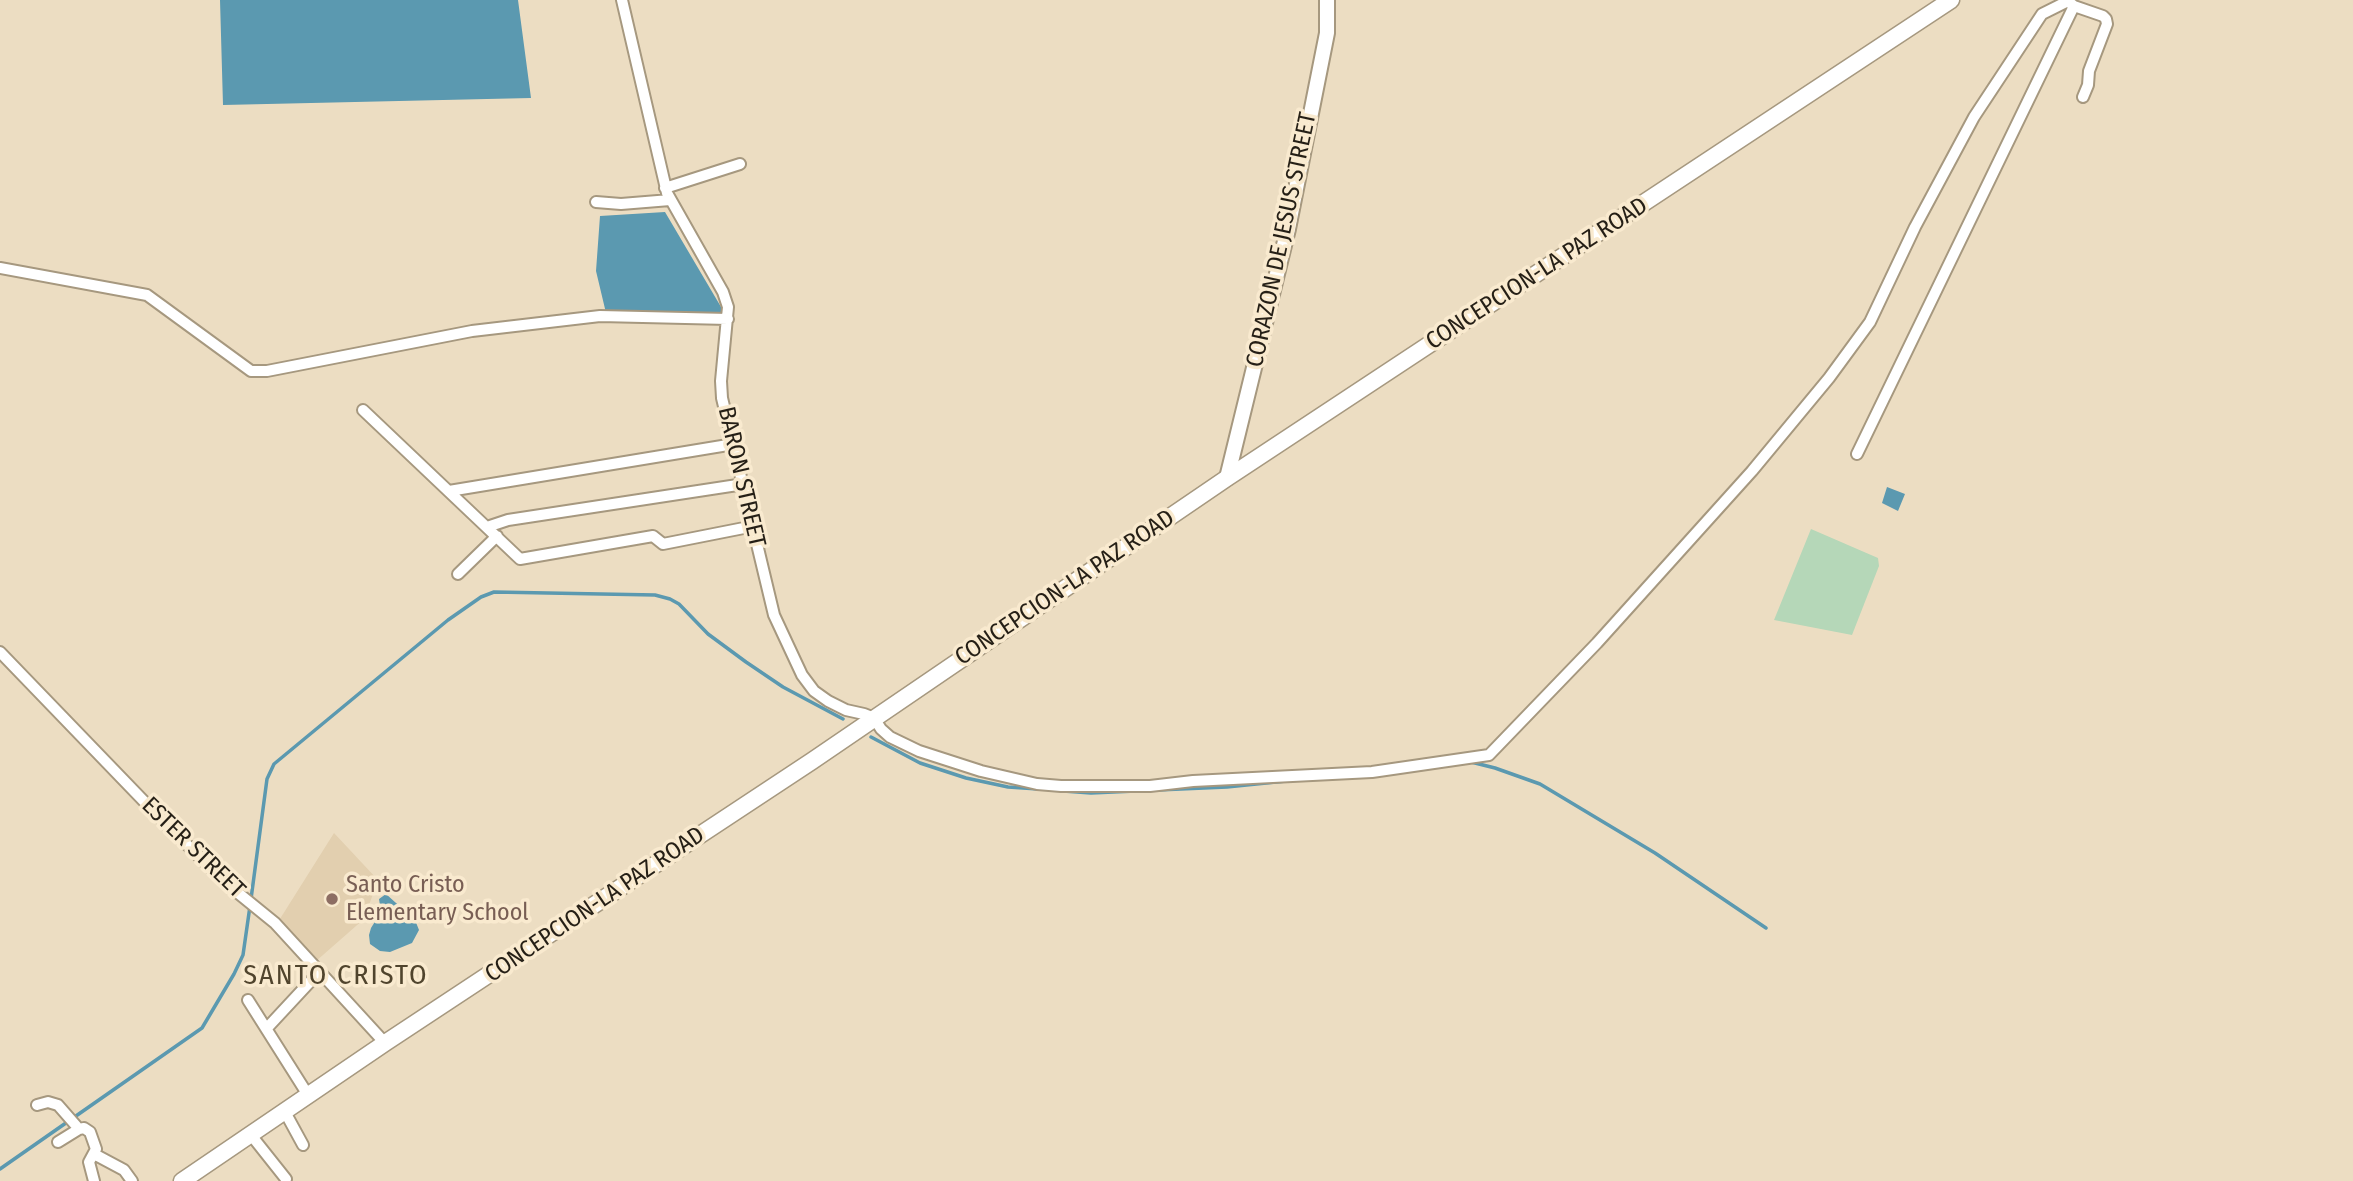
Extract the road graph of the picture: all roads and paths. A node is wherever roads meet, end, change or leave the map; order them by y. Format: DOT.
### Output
graph roads {
  1 [pos="622,0"];
  2 [pos="1327,0"];
  3 [pos="1951,0"];
  4 [pos="2070,3"];
  5 [pos="2083,97"];
  6 [pos="740,164"];
  7 [pos="665,188"];
  8 [pos="670,200"];
  9 [pos="596,202"];
  10 [pos="0,268"];
  11 [pos="728,319"];
  12 [pos="363,410"];
  13 [pos="734,444"];
  14 [pos="1857,454"];
  15 [pos="1227,478"];
  16 [pos="744,484"];
  17 [pos="449,491"];
  18 [pos="754,526"];
  19 [pos="486,527"];
  20 [pos="496,536"];
  21 [pos="458,574"];
  22 [pos="0,652"];
  23 [pos="874,718"];
  24 [pos="320,971"];
  25 [pos="248,1000"];
  26 [pos="267,1028"];
  27 [pos="385,1044"];
  28 [pos="308,1095"];
  29 [pos="37,1105"];
  30 [pos="285,1112"];
  31 [pos="75,1123"];
  32 [pos="251,1135"];
  33 [pos="58,1142"];
  34 [pos="303,1145"];
  35 [pos="94,1154"];
  36 [pos="286,1179"];
  37 [pos="94,1181"];
  38 [pos="132,1181"];
  39 [pos="182,1181"];
  1 -- 7 [label="street, BARON STREET"];
  2 -- 15 [label="street, CORAZON DE JESUS STREET"];
  3 -- 15 [label="main road, CONCEPCION-LA PAZ ROAD"];
  4 -- 5 [label="street"];
  4 -- 14 [label="street"];
  4 -- 23 [label="street"];
  6 -- 7 [label="street"];
  7 -- 8 [label="street, BARON STREET"];
  8 -- 9 [label="street"];
  8 -- 11 [label="street, BARON STREET"];
  10 -- 11 [label="street"];
  11 -- 13 [label="street, BARON STREET"];
  12 -- 17 [label="street"];
  13 -- 16 [label="street, BARON STREET"];
  13 -- 17 [label="street"];
  15 -- 23 [label="main road, CONCEPCION-LA PAZ ROAD"];
  16 -- 18 [label="street, BARON STREET"];
  16 -- 19 [label="street"];
  17 -- 19 [label="street"];
  18 -- 20 [label="street"];
  18 -- 23 [label="street, BARON STREET"];
  19 -- 20 [label="street"];
  20 -- 21 [label="street"];
  22 -- 24 [label="street, ESTER STREET"];
  23 -- 27 [label="main road, CONCEPCION-LA PAZ ROAD"];
  24 -- 26 [label="street"];
  24 -- 27 [label="street, ESTER STREET"];
  25 -- 26 [label="street"];
  26 -- 28 [label="street"];
  27 -- 28 [label="main road, CONCEPCION-LA PAZ ROAD"];
  28 -- 30 [label="main road, CONCEPCION-LA PAZ ROAD"];
  29 -- 31 [label="street"];
  30 -- 32 [label="main road, CONCEPCION-LA PAZ ROAD"];
  30 -- 34 [label="street"];
  31 -- 33 [label="street"];
  31 -- 35 [label="street"];
  32 -- 36 [label="street"];
  32 -- 39 [label="main road, CONCEPCION-LA PAZ ROAD"];
  35 -- 37 [label="street"];
  35 -- 38 [label="street"];
}
